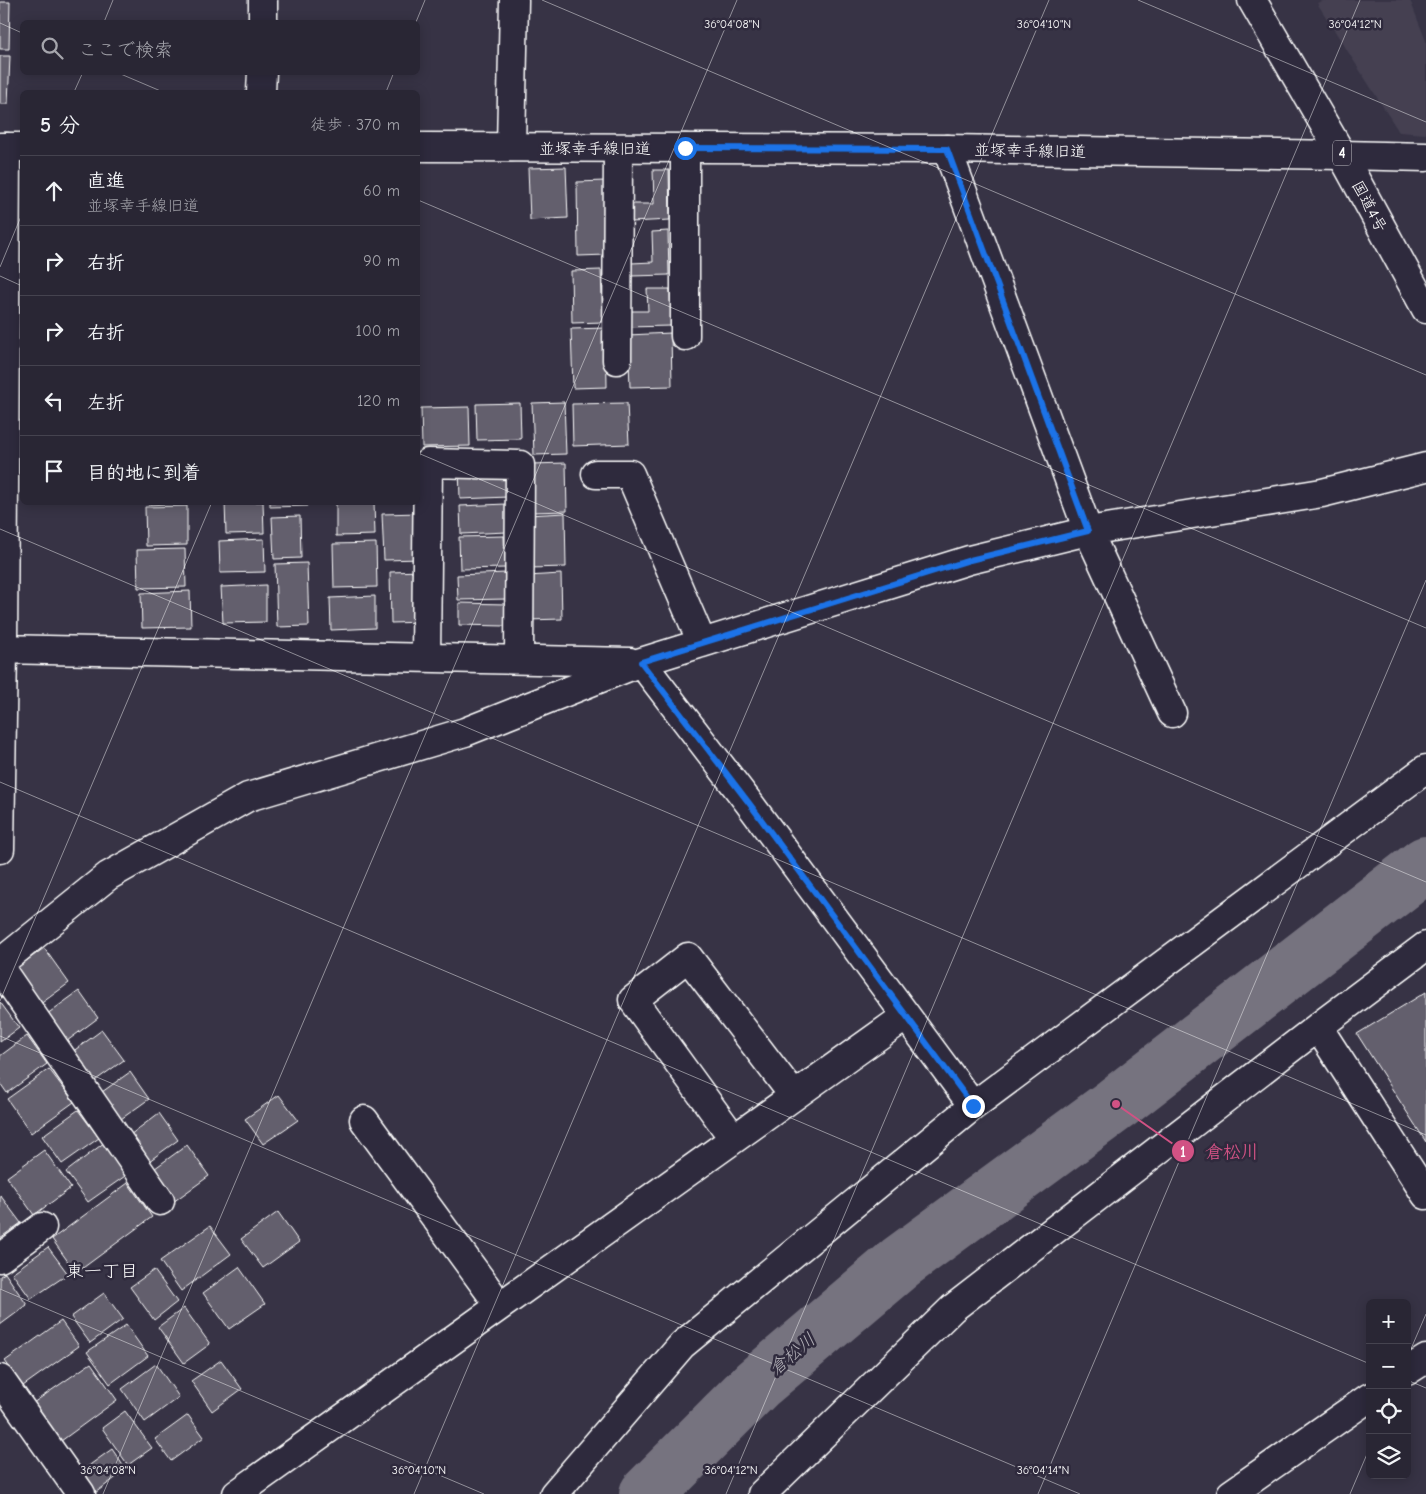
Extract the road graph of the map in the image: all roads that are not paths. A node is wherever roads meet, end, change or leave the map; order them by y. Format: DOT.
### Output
graph roads {
  1 [pos="264,0"];
  2 [pos="514,0"];
  3 [pos="1252,0"];
  4 [pos="263,20"];
  5 [pos="262,75"];
  6 [pos="261,90"];
  7 [pos="9,147"];
  8 [pos="420,147"];
  9 [pos="511,147"];
  10 [pos="685,148"];
  11 [pos="618,149"];
  12 [pos="947,149"];
  13 [pos="1342,154"];
  14 [pos="1426,157"];
  15 [pos="1426,309"];
  16 [pos="14,314"];
  17 [pos="685,336"];
  18 [pos="617,360"];
  19 [pos="1426,467"];
  20 [pos="596,474"];
  21 [pos="1088,531"];
  22 [pos="702,643"];
  23 [pos="2,649"];
  24 [pos="426,657"];
  25 [pos="519,659"];
  26 [pos="641,662"];
  27 [pos="1172,713"];
  28 [pos="1426,769"];
  29 [pos="0,849"];
  30 [pos="1426,946"];
  31 [pos="0,963"];
  32 [pos="0,968"];
  33 [pos="906,1016"];
  34 [pos="1318,1027"];
  35 [pos="794,1096"];
  36 [pos="973,1106"];
  37 [pos="364,1120"];
  38 [pos="734,1139"];
  39 [pos="1426,1195"];
  40 [pos="160,1201"];
  41 [pos="42,1227"];
  42 [pos="0,1258"];
  43 [pos="500,1306"];
  44 [pos="1426,1359"];
  45 [pos="1411,1369"];
  46 [pos="0,1379"];
  47 [pos="1366,1400"];
  48 [pos="81,1494"];
  49 [pos="237,1494"];
  50 [pos="554,1494"];
  51 [pos="762,1494"];
  52 [pos="1231,1494"];
  1 -- 4 [label="main road"];
  2 -- 9 [label="main road"];
  3 -- 13 [label="main road, 国道4号 / 4"];
  5 -- 6 [label="main road"];
  7 -- 16 [label="main road"];
  8 -- 9 [label="main road, 並塚幸手線旧道"];
  9 -- 11 [label="main road, 並塚幸手線旧道"];
  10 -- 11 [label="main road, 並塚幸手線旧道"];
  10 -- 12 [label="main road, 並塚幸手線旧道"];
  10 -- 17 [label="main road"];
  11 -- 18 [label="main road"];
  12 -- 13 [label="main road, 並塚幸手線旧道"];
  12 -- 21 [label="main road"];
  13 -- 14 [label="main road, 並塚幸手線旧道"];
  13 -- 15 [label="main road, 国道4号 / 4"];
  16 -- 23 [label="main road"];
  19 -- 21 [label="main road"];
  20 -- 22 [label="main road"];
  21 -- 22 [label="main road"];
  21 -- 27 [label="main road"];
  22 -- 26 [label="main road"];
  23 -- 24 [label="main road"];
  23 -- 29 [label="main road"];
  24 -- 25 [label="main road"];
  24 -- 25 [label="main road"];
  25 -- 26 [label="main road"];
  26 -- 31 [label="main road"];
  26 -- 33 [label="main road"];
  28 -- 36 [label="main road"];
  30 -- 34 [label="main road"];
  32 -- 40 [label="main road"];
  33 -- 35 [label="main road"];
  33 -- 36 [label="main road"];
  34 -- 39 [label="main road"];
  34 -- 51 [label="main road"];
  35 -- 38 [label="main road"];
  35 -- 38 [label="main road"];
  36 -- 50 [label="main road"];
  37 -- 43 [label="main road"];
  38 -- 43 [label="main road"];
  41 -- 42 [label="main road"];
  43 -- 49 [label="main road"];
  44 -- 45 [label="main road"];
  46 -- 48 [label="main road"];
  47 -- 52 [label="main road"];
}
